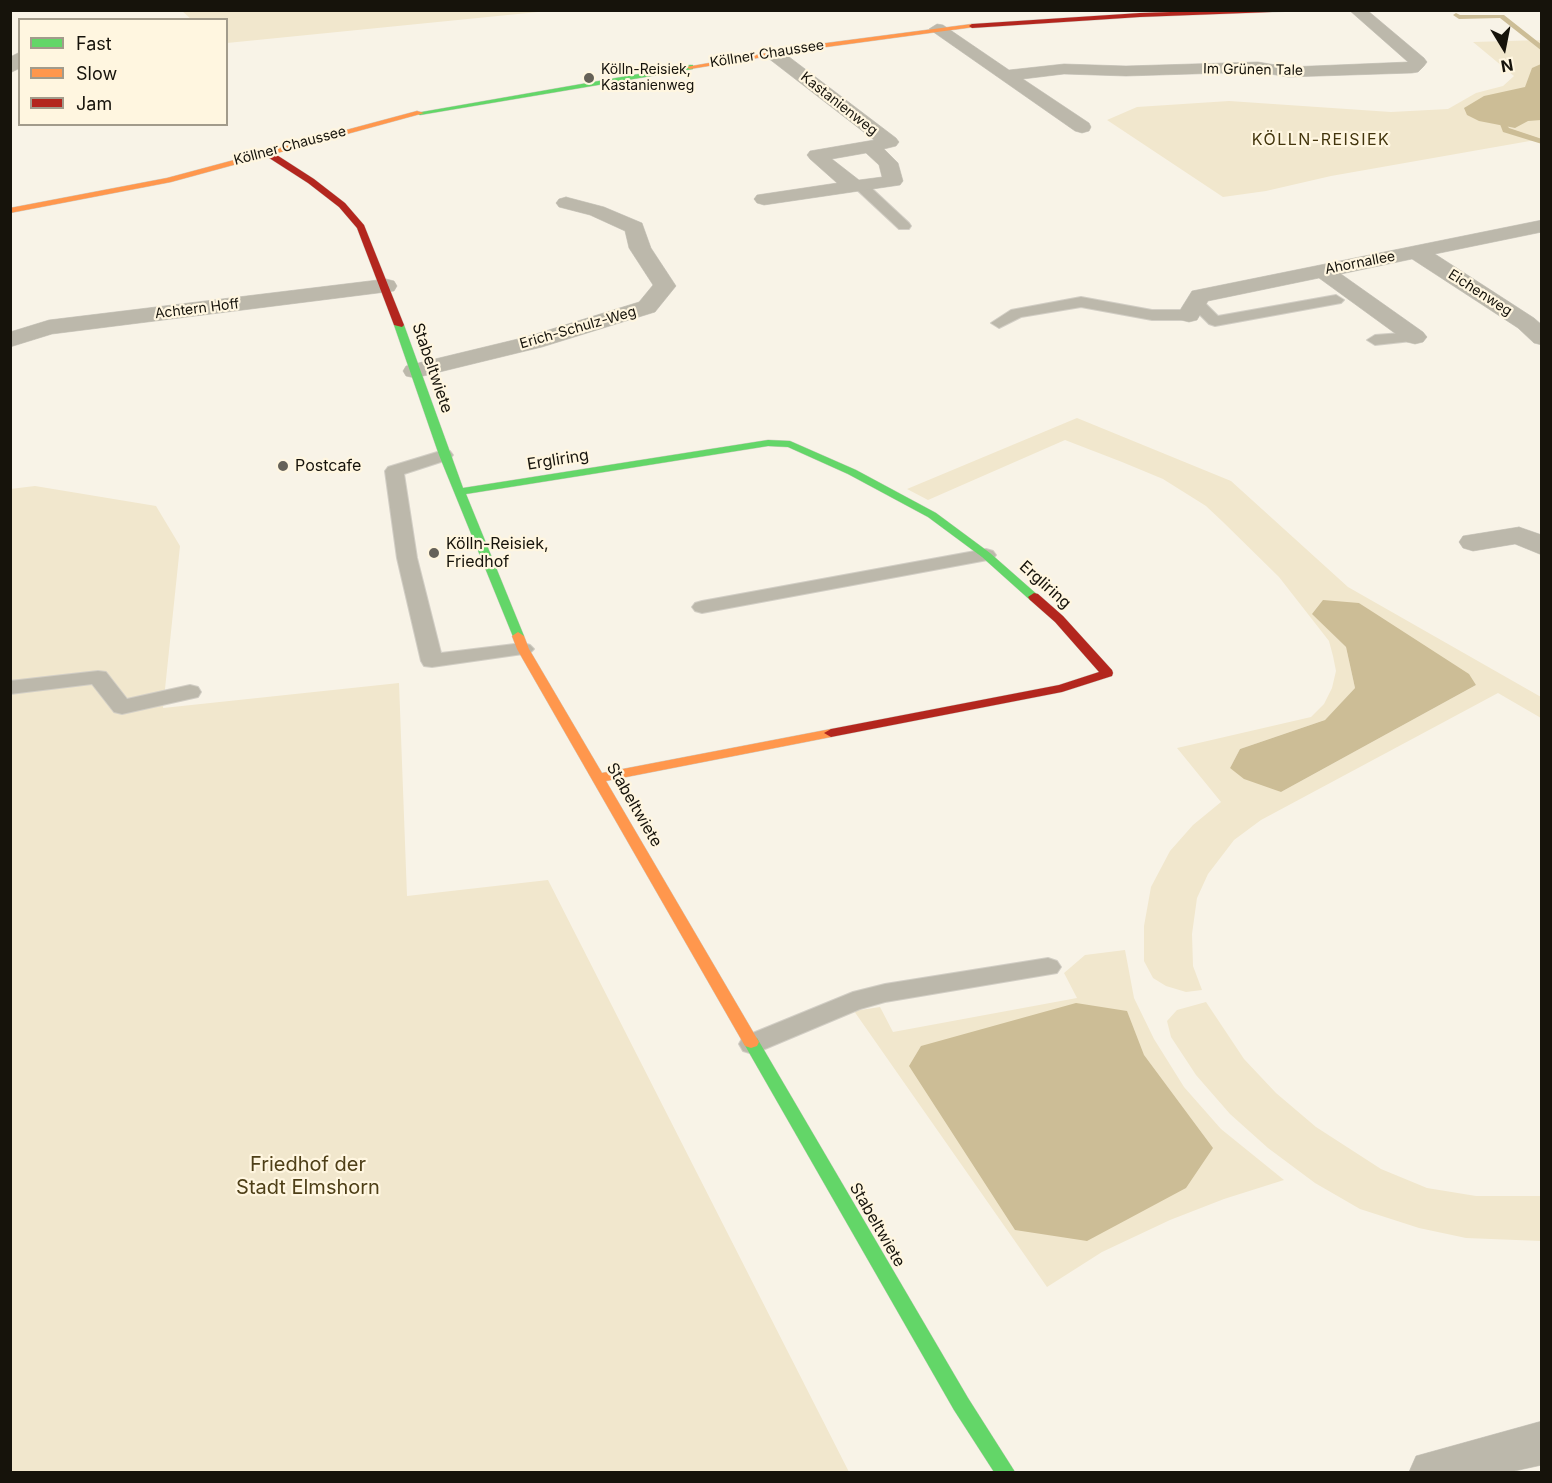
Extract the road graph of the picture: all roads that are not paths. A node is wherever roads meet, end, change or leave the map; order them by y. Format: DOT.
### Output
graph roads {
  1 [pos="1322,10"];
  2 [pos="1357,10"];
  3 [pos="937,29"];
  4 [pos="774,54"];
  5 [pos="1006,76"];
  6 [pos="1082,127"];
  7 [pos="870,147"];
  8 [pos="266,152"];
  9 [pos="858,187"];
  10 [pos="764,199"];
  11 [pos="566,203"];
  12 [pos="10,211"];
  13 [pos="904,226"];
  14 [pos="1542,226"];
  15 [pos="1416,252"];
  16 [pos="1323,271"];
  17 [pos="386,286"];
  18 [pos="1336,300"];
  19 [pos="1193,309"];
  20 [pos="999,323"];
  21 [pos="1415,336"];
  22 [pos="1542,338"];
  23 [pos="10,340"];
  24 [pos="1375,340"];
  25 [pos="415,371"];
  26 [pos="444,455"];
  27 [pos="460,492"];
  28 [pos="1473,542"];
  29 [pos="1542,547"];
  30 [pos="986,555"];
  31 [pos="702,607"];
  32 [pos="523,649"];
  33 [pos="10,688"];
  34 [pos="190,692"];
  35 [pos="599,777"];
  36 [pos="1048,967"];
  37 [pos="753,1044"];
  38 [pos="1537,1450"];
  39 [pos="1005,1473"];
  40 [pos="1434,1473"];
  1 -- 3 [label="street, Köllner Chaussee"];
  2 -- 5 [label="street, Im Grünen Tale"];
  3 -- 4 [label="street, Köllner Chaussee"];
  3 -- 5 [label="street"];
  4 -- 7 [label="street, Kastanienweg"];
  4 -- 8 [label="street, Köllner Chaussee"];
  5 -- 6 [label="street"];
  7 -- 9 [label="street, Kastanienweg"];
  7 -- 9 [label="street, Kastanienweg"];
  8 -- 12 [label="street, Köllner Chaussee"];
  8 -- 17 [label="street, Stabeltwiete"];
  9 -- 10 [label="street, Kastanienweg"];
  9 -- 13 [label="lane"];
  11 -- 25 [label="street, Erich-Schulz-Weg"];
  14 -- 15 [label="street, Ahornallee"];
  15 -- 16 [label="street, Ahornallee"];
  15 -- 22 [label="street, Eichenweg"];
  16 -- 19 [label="street, Ahornallee"];
  16 -- 21 [label="street"];
  17 -- 23 [label="street, Achtern Hoff"];
  17 -- 25 [label="street, Stabeltwiete"];
  18 -- 19 [label="lane"];
  19 -- 20 [label="lane"];
  21 -- 24 [label="lane"];
  25 -- 26 [label="street, Stabeltwiete"];
  26 -- 27 [label="street, Stabeltwiete"];
  26 -- 32 [label="lane"];
  27 -- 30 [label="street, Ergliring"];
  27 -- 32 [label="street, Stabeltwiete"];
  28 -- 29 [label="street"];
  30 -- 31 [label="lane"];
  30 -- 35 [label="street, Ergliring"];
  32 -- 35 [label="street, Stabeltwiete"];
  33 -- 34 [label="lane"];
  35 -- 37 [label="street, Stabeltwiete"];
  36 -- 37 [label="lane"];
  37 -- 39 [label="street, Stabeltwiete"];
  38 -- 40 [label="street"];
}
